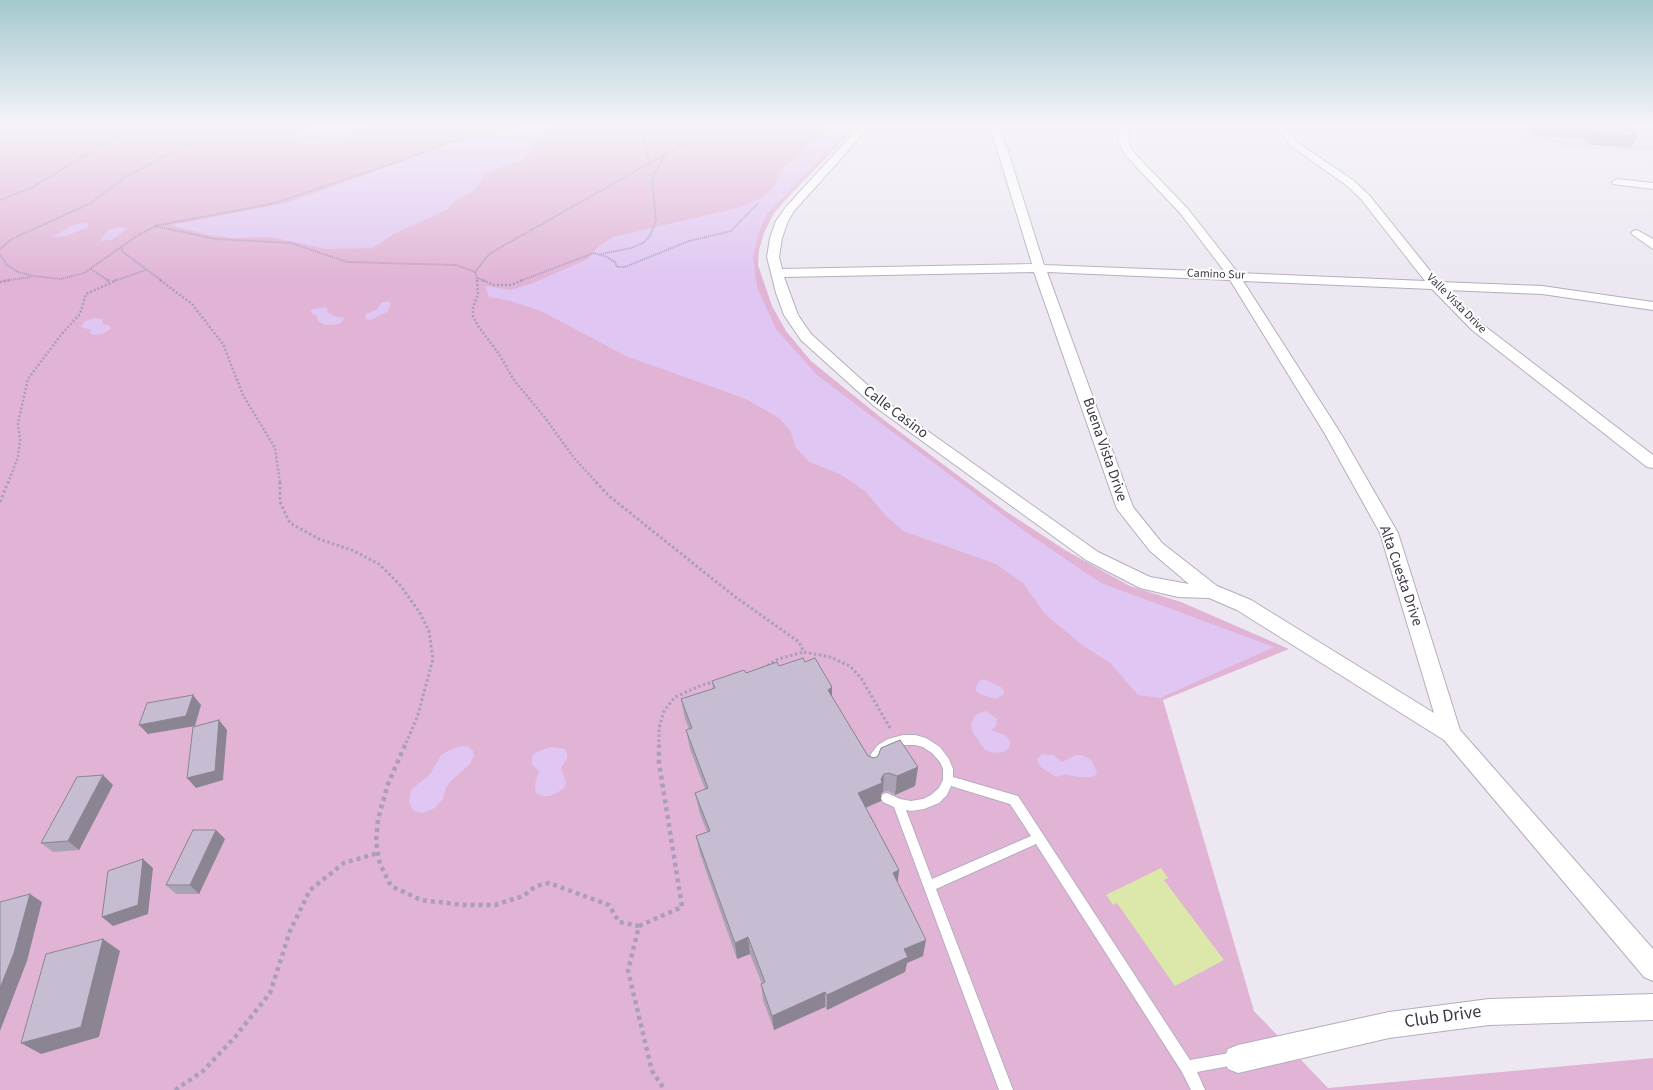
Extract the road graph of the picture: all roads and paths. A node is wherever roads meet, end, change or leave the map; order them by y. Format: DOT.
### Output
graph roads {
  1 [pos="49,177"];
  2 [pos="126,177"];
  3 [pos="353,177"];
  4 [pos="625,177"];
  5 [pos="653,177"];
  6 [pos="818,177"];
  7 [pos="1011,177"];
  8 [pos="1151,177"];
  9 [pos="1342,177"];
  10 [pos="1617,182"];
  11 [pos="1653,186"];
  12 [pos="0,200"];
  13 [pos="758,203"];
  14 [pos="155,226"];
  15 [pos="1637,233"];
  16 [pos="1653,245"];
  17 [pos="121,248"];
  18 [pos="0,249"];
  19 [pos="0,254"];
  20 [pos="599,254"];
  21 [pos="1039,268"];
  22 [pos="91,269"];
  23 [pos="146,270"];
  24 [pos="475,272"];
  25 [pos="777,273"];
  26 [pos="1234,276"];
  27 [pos="39,277"];
  28 [pos="477,278"];
  29 [pos="0,282"];
  30 [pos="111,282"];
  31 [pos="1434,284"];
  32 [pos="1653,306"];
  33 [pos="1653,463"];
  34 [pos="0,502"];
  35 [pos="1211,591"];
  36 [pos="804,652"];
  37 [pos="754,672"];
  38 [pos="720,681"];
  39 [pos="1451,734"];
  40 [pos="897,741"];
  41 [pos="872,770"];
  42 [pos="948,780"];
  43 [pos="1038,838"];
  44 [pos="378,853"];
  45 [pos="929,886"];
  46 [pos="638,926"];
  47 [pos="1653,968"];
  48 [pos="1653,1006"];
  49 [pos="1238,1059"];
  50 [pos="1187,1066"];
  51 [pos="175,1090"];
  52 [pos="665,1090"];
  53 [pos="1006,1090"];
  54 [pos="1198,1090"];
  1 -- 12 [label="path"];
  2 -- 18 [label="path"];
  3 -- 14 [label="path"];
  4 -- 24 [label="path"];
  5 -- 20 [label="path"];
  6 -- 25 [label="street, Calle Casino"];
  7 -- 21 [label="street, Buena Vista Drive"];
  8 -- 26 [label="street, Alta Cuesta Drive"];
  9 -- 31 [label="street, Valle Vista Drive"];
  10 -- 11 [label="street"];
  13 -- 20 [label="path"];
  14 -- 17 [label="path"];
  14 -- 24 [label="path"];
  15 -- 16 [label="street"];
  17 -- 22 [label="path"];
  17 -- 23 [label="path"];
  19 -- 27 [label="path"];
  20 -- 28 [label="path"];
  21 -- 25 [label="street, Camino Sur"];
  21 -- 26 [label="street, Camino Sur"];
  21 -- 35 [label="street, Buena Vista Drive"];
  22 -- 27 [label="path"];
  22 -- 30 [label="path"];
  23 -- 30 [label="path"];
  23 -- 44 [label="path"];
  24 -- 28 [label="path"];
  25 -- 35 [label="street, Calle Casino"];
  26 -- 31 [label="street, Camino Sur"];
  26 -- 39 [label="street, Alta Cuesta Drive"];
  27 -- 29 [label="path"];
  28 -- 36 [label="path"];
  30 -- 34 [label="path"];
  31 -- 32 [label="street, Camino Sur"];
  31 -- 33 [label="street, Valle Vista Drive"];
  35 -- 39 [label="street, Buena Vista Drive"];
  36 -- 37 [label="path"];
  36 -- 40 [label="path"];
  38 -- 46 [label="path"];
  39 -- 47 [label="street, Alta Cuesta Drive"];
  40 -- 41 [label="lane"];
  40 -- 42 [label="lane"];
  42 -- 43 [label="lane"];
  42 -- 45 [label="lane"];
  43 -- 45 [label="lane"];
  43 -- 50 [label="lane"];
  44 -- 46 [label="path"];
  44 -- 51 [label="path"];
  45 -- 53 [label="lane"];
  46 -- 52 [label="path"];
  48 -- 49 [label="street, Club Drive"];
  49 -- 50 [label="lane"];
  50 -- 54 [label="lane"];
}
